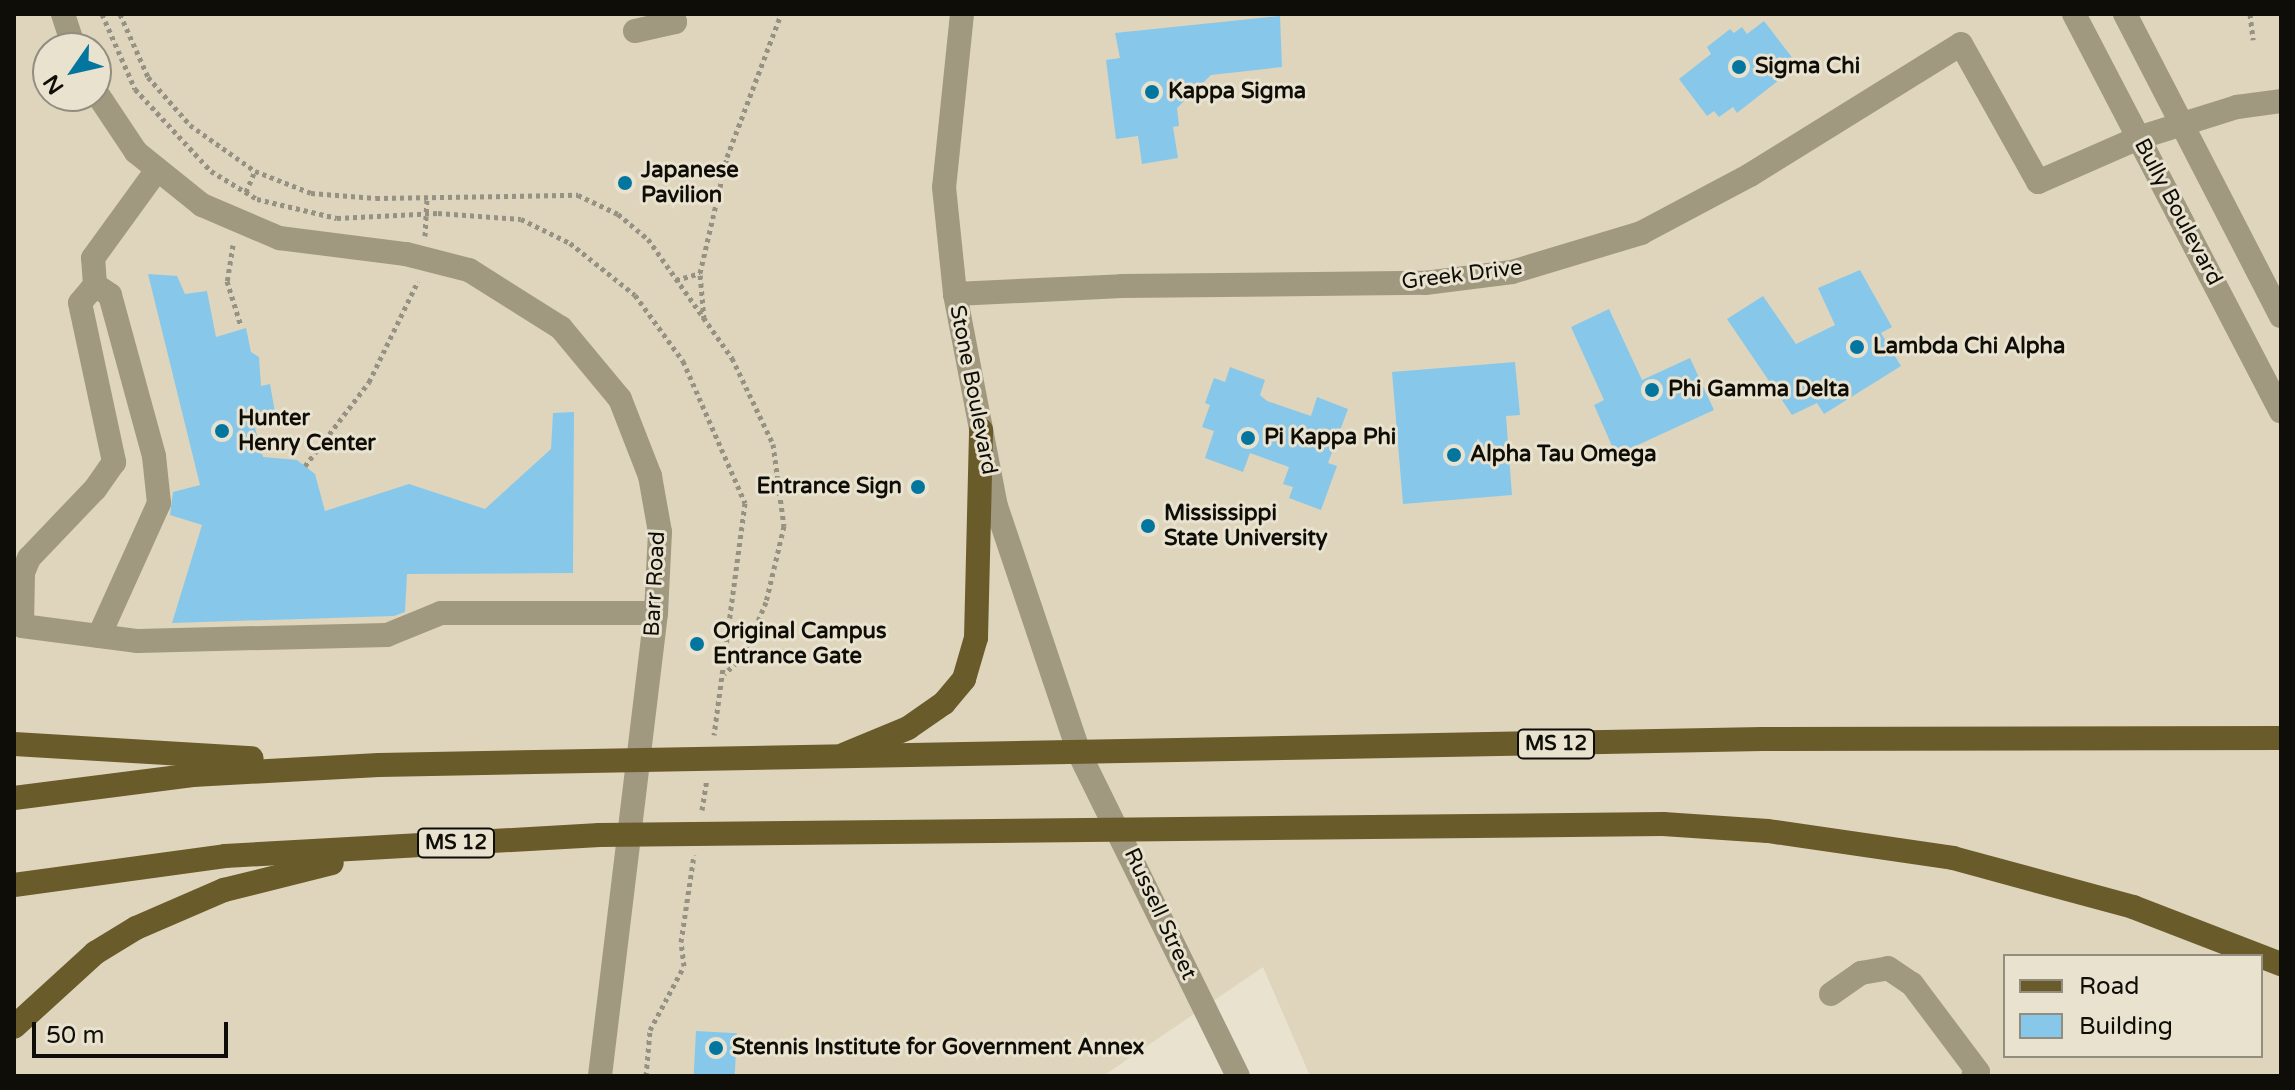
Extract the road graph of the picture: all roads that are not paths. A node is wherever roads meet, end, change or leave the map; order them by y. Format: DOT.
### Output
graph roads {
  1 [pos="672,14"];
  2 [pos="962,14"];
  3 [pos="2074,14"];
  4 [pos="2125,14"];
  5 [pos="635,31"];
  6 [pos="2281,101"];
  7 [pos="109,112"];
  8 [pos="2183,124"];
  9 [pos="2138,138"];
  10 [pos="157,170"];
  11 [pos="95,285"];
  12 [pos="955,294"];
  13 [pos="2281,316"];
  14 [pos="2281,411"];
  15 [pos="981,430"];
  16 [pos="154,456"];
  17 [pos="114,462"];
  18 [pos="656,613"];
  19 [pos="99,636"];
  20 [pos="2281,738"];
  21 [pos="14,744"];
  22 [pos="1079,753"];
  23 [pos="832,759"];
  24 [pos="379,765"];
  25 [pos="14,798"];
  26 [pos="1120,829"];
  27 [pos="467,842"];
  28 [pos="14,885"];
  29 [pos="2255,954"];
  30 [pos="1831,994"];
  31 [pos="14,1027"];
  32 [pos="600,1076"];
  33 [pos="1238,1076"];
  34 [pos="1973,1076"];
  1 -- 5 [label="street"];
  2 -- 12 [label="street, Stone Boulevard"];
  3 -- 9 [label="street, Bully Boulevard"];
  4 -- 8 [label="street, Bully Boulevard"];
  6 -- 8 [label="street"];
  7 -- 10 [label="street, Barr Road"];
  8 -- 9 [label="street"];
  8 -- 13 [label="street, Bully Boulevard"];
  9 -- 12 [label="street, Greek Drive"];
  9 -- 14 [label="street, Bully Boulevard"];
  10 -- 11 [label="street"];
  10 -- 18 [label="street, Barr Road"];
  11 -- 16 [label="street"];
  11 -- 17 [label="street"];
  12 -- 15 [label="street, Stone Boulevard"];
  15 -- 22 [label="street, Stone Boulevard"];
  15 -- 23 [label="main road"];
  16 -- 17 [label="street"];
  16 -- 19 [label="street"];
  17 -- 19 [label="street"];
  18 -- 19 [label="street"];
  18 -- 32 [label="street, Barr Road"];
  20 -- 22 [label="main road, MS 12"];
  21 -- 24 [label="main road"];
  22 -- 23 [label="main road, MS 12"];
  22 -- 26 [label="street, Russell Street"];
  23 -- 24 [label="main road, MS 12"];
  24 -- 25 [label="main road, MS 12"];
  26 -- 27 [label="main road, MS 12"];
  26 -- 29 [label="main road, MS 12"];
  26 -- 33 [label="street, Russell Street"];
  27 -- 28 [label="main road, MS 12"];
  27 -- 31 [label="main road"];
  30 -- 34 [label="street"];
}
